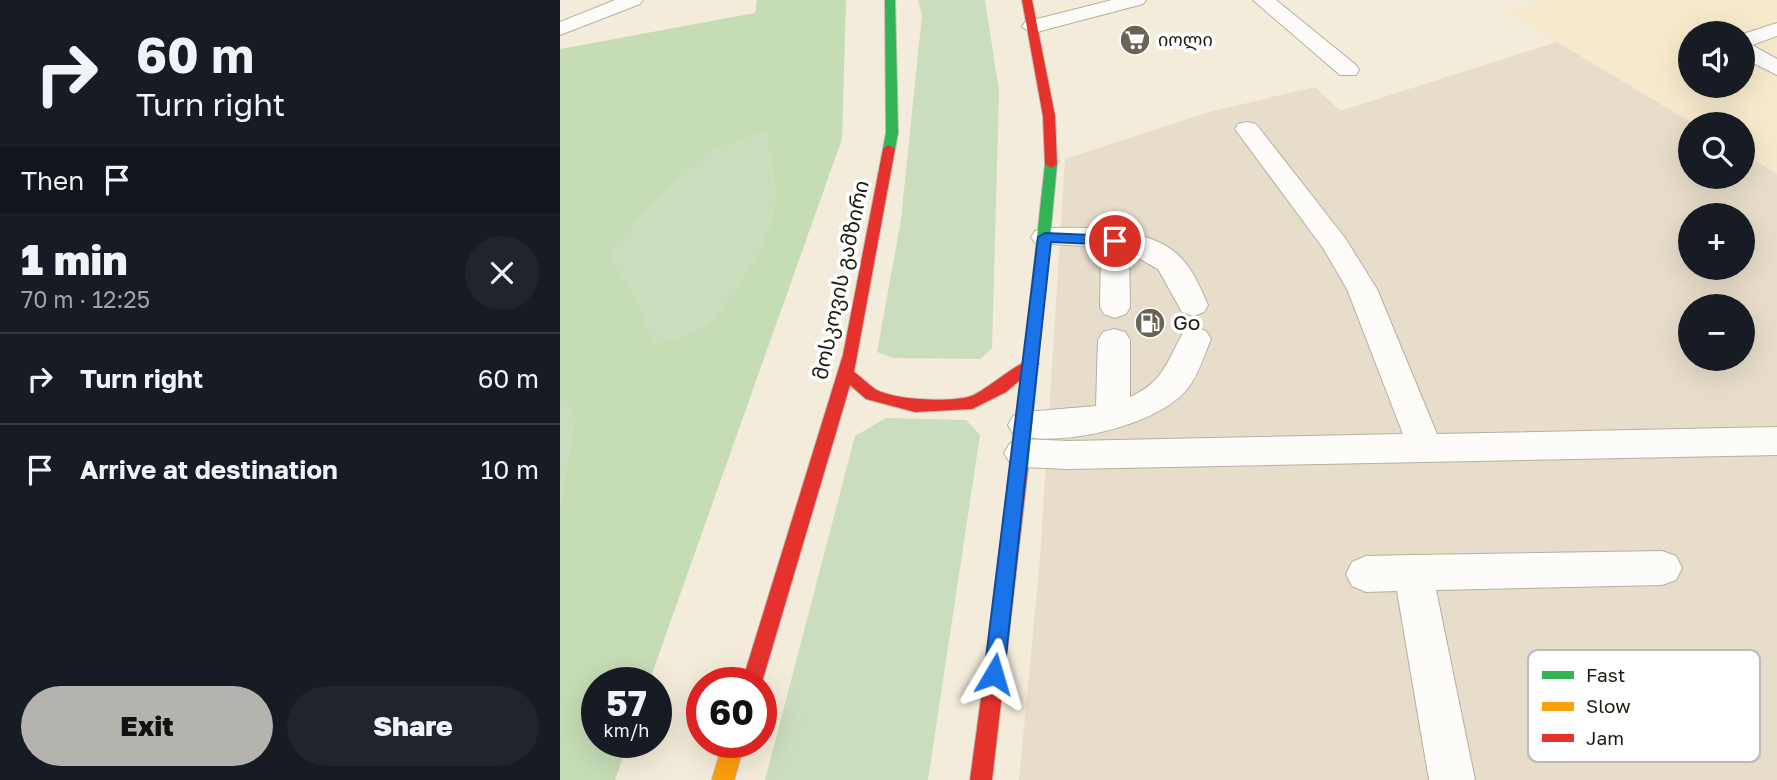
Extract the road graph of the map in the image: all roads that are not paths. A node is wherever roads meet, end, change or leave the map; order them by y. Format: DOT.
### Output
graph roads {
  1 [pos="633,0"];
  2 [pos="890,0"];
  3 [pos="1027,0"];
  4 [pos="1136,0"];
  5 [pos="1262,0"];
  6 [pos="1033,27"];
  7 [pos="560,29"];
  8 [pos="1777,29"];
  9 [pos="1755,37"];
  10 [pos="1755,56"];
  11 [pos="1777,68"];
  12 [pos="1348,71"];
  13 [pos="1247,129"];
  14 [pos="1045,237"];
  15 [pos="1115,241"];
  16 [pos="1193,305"];
  17 [pos="1115,307"];
  18 [pos="1195,339"];
  19 [pos="1114,340"];
  20 [pos="1031,364"];
  21 [pos="845,373"];
  22 [pos="1113,416"];
  23 [pos="1023,439"];
  24 [pos="1777,441"];
  25 [pos="1426,449"];
  26 [pos="1662,568"];
  27 [pos="1413,572"];
  28 [pos="1366,574"];
  29 [pos="757,667"];
  30 [pos="729,758"];
  31 [pos="723,780"];
  32 [pos="981,780"];
  33 [pos="1452,780"];
  1 -- 7 [label="lane"];
  2 -- 21 [label="main road, მოსკოვის გამზირი"];
  3 -- 6 [label="main road"];
  4 -- 6 [label="lane"];
  5 -- 12 [label="lane"];
  6 -- 14 [label="main road"];
  8 -- 9 [label="lane"];
  10 -- 11 [label="lane"];
  13 -- 25 [label="lane"];
  14 -- 15 [label="lane"];
  14 -- 20 [label="main road"];
  15 -- 16 [label="lane"];
  15 -- 17 [label="lane"];
  18 -- 22 [label="lane"];
  19 -- 22 [label="lane"];
  20 -- 21 [label="main road"];
  20 -- 23 [label="main road"];
  21 -- 29 [label="main road, მოსკოვის გამზირი"];
  22 -- 23 [label="lane"];
  23 -- 25 [label="lane"];
  23 -- 32 [label="main road"];
  24 -- 25 [label="lane"];
  26 -- 27 [label="lane"];
  27 -- 28 [label="lane"];
  27 -- 33 [label="lane"];
  30 -- 31 [label="main road"];
}
